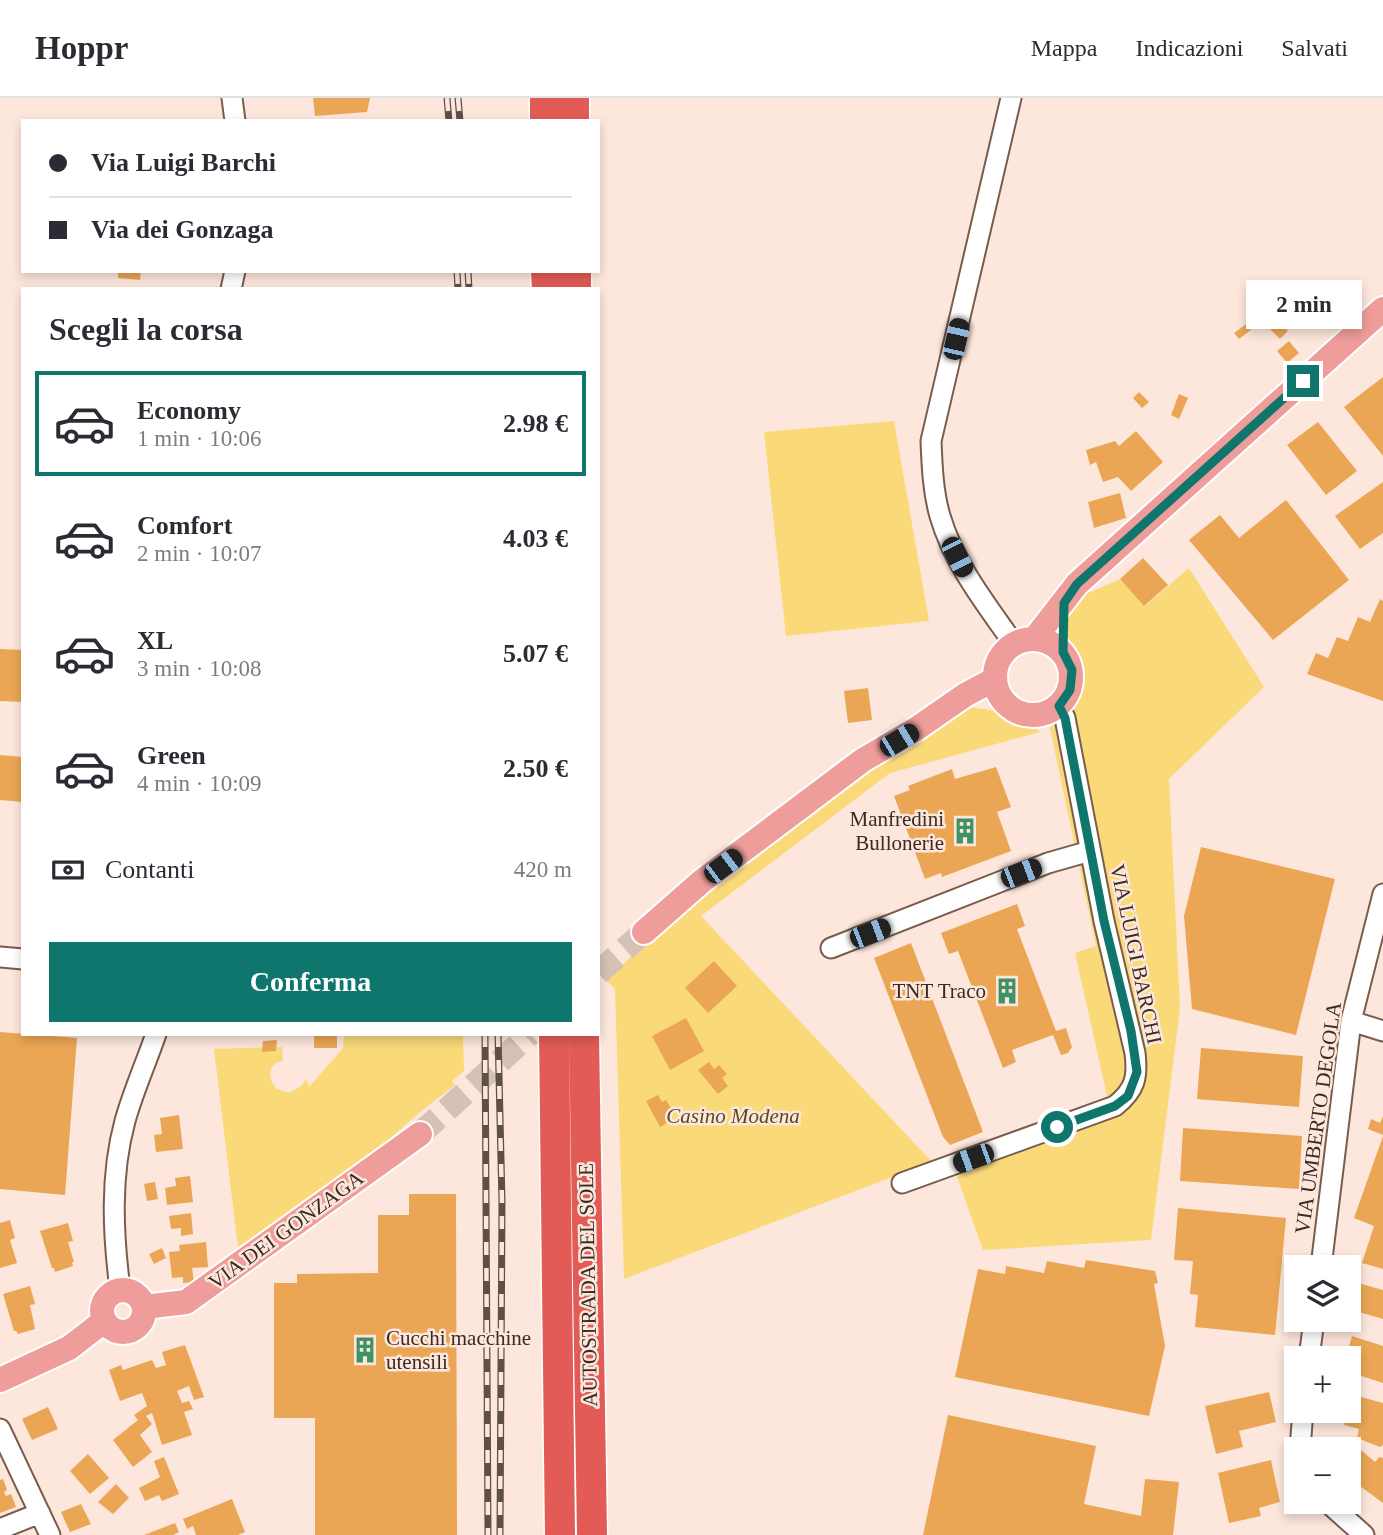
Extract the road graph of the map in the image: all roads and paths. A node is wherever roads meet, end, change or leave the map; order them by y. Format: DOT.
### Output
graph roads {
  1 [pos="232,98"];
  2 [pos="545,98"];
  3 [pos="574,98"];
  4 [pos="1011,98"];
  5 [pos="235,119"];
  6 [pos="545,119"];
  7 [pos="574,119"];
  8 [pos="1383,309"];
  9 [pos="1064,603"];
  10 [pos="1024,641"];
  11 [pos="1063,652"];
  12 [pos="995,679"];
  13 [pos="1006,705"];
  14 [pos="1059,706"];
  15 [pos="916,729"];
  16 [pos="1090,851"];
  17 [pos="1383,894"];
  18 [pos="644,932"];
  19 [pos="831,948"];
  20 [pos="0,957"];
  21 [pos="21,959"];
  22 [pos="1351,1021"];
  23 [pos="1383,1031"];
  24 [pos="155,1036"];
  25 [pos="554,1036"];
  26 [pos="584,1036"];
  27 [pos="420,1134"];
  28 [pos="902,1183"];
  29 [pos="1322,1255"];
  30 [pos="120,1289"];
  31 [pos="144,1307"];
  32 [pos="104,1321"];
  33 [pos="0,1380"];
  34 [pos="0,1429"];
  35 [pos="40,1513"];
  36 [pos="1340,1514"];
  37 [pos="0,1529"];
  38 [pos="50,1535"];
  39 [pos="560,1535"];
  40 [pos="593,1535"];
  41 [pos="1364,1535"];
  1 -- 5 [label="street"];
  2 -- 6 [label="highway"];
  3 -- 7 [label="highway"];
  4 -- 10 [label="street"];
  8 -- 9 [label="main road"];
  9 -- 10 [label="main road"];
  9 -- 11 [label="main road"];
  10 -- 11 [label="main road"];
  10 -- 12 [label="main road"];
  11 -- 14 [label="main road"];
  12 -- 13 [label="main road"];
  12 -- 15 [label="main road"];
  13 -- 14 [label="main road"];
  13 -- 15 [label="main road"];
  14 -- 16 [label="street, VIA LUIGI BARCHI"];
  15 -- 18 [label="main road"];
  16 -- 19 [label="street"];
  16 -- 28 [label="street, VIA LUIGI BARCHI"];
  17 -- 22 [label="street, VIA UMBERTO DEGOLA"];
  20 -- 21 [label="street"];
  22 -- 23 [label="street"];
  22 -- 29 [label="street, VIA UMBERTO DEGOLA"];
  24 -- 30 [label="street"];
  25 -- 39 [label="highway, AUTOSTRADA DEL SOLE"];
  26 -- 40 [label="highway, AUTOSTRADA DEL SOLE"];
  27 -- 31 [label="main road, VIA DEI GONZAGA"];
  30 -- 31 [label="main road"];
  30 -- 32 [label="main road"];
  31 -- 32 [label="main road"];
  32 -- 33 [label="main road"];
  34 -- 35 [label="street"];
  35 -- 37 [label="street"];
  35 -- 38 [label="street"];
  36 -- 41 [label="street"];
}
